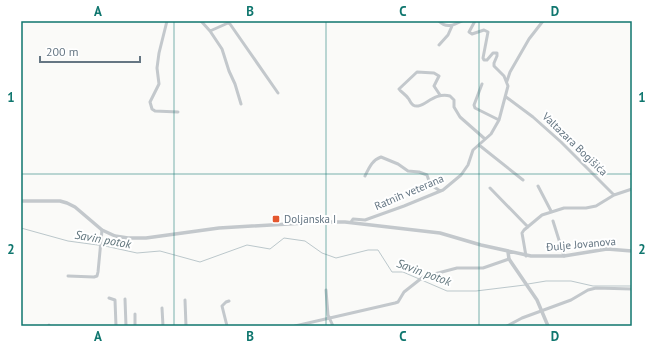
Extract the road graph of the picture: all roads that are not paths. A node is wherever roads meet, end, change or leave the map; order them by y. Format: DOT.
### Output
graph roads {
  1 [pos="167,21"];
  2 [pos="201,21"];
  3 [pos="439,21"];
  4 [pos="462,21"];
  5 [pos="475,21"];
  6 [pos="543,21"];
  7 [pos="452,26"];
  8 [pos="210,31"];
  9 [pos="439,45"];
  10 [pos="506,82"];
  11 [pos="482,84"];
  12 [pos="278,93"];
  13 [pos="440,95"];
  14 [pos="506,97"];
  15 [pos="241,104"];
  16 [pos="178,112"];
  17 [pos="499,120"];
  18 [pos="485,139"];
  19 [pos="479,145"];
  20 [pos="366,176"];
  21 [pos="523,180"];
  22 [pos="538,186"];
  23 [pos="490,188"];
  24 [pos="632,189"];
  25 [pos="440,191"];
  26 [pos="614,195"];
  27 [pos="21,201"];
  28 [pos="551,212"];
  29 [pos="553,221"];
  30 [pos="351,222"];
  31 [pos="528,227"];
  32 [pos="102,230"];
  33 [pos="632,251"];
  34 [pos="508,252"];
  35 [pos="526,256"];
  36 [pos="564,256"];
  37 [pos="509,259"];
  38 [pos="68,276"];
  39 [pos="632,289"];
  40 [pos="326,290"];
  41 [pos="109,298"];
  42 [pos="125,299"];
  43 [pos="185,300"];
  44 [pos="229,301"];
  45 [pos="162,308"];
  46 [pos="542,310"];
  47 [pos="135,314"];
  48 [pos="330,318"];
  49 [pos="116,326"];
  50 [pos="126,326"];
  51 [pos="135,326"];
  52 [pos="163,326"];
  53 [pos="186,326"];
  54 [pos="227,326"];
  55 [pos="295,326"];
  56 [pos="333,326"];
  57 [pos="507,326"];
  58 [pos="548,326"];
  1 -- 16 [label="street"];
  2 -- 8 [label="street"];
  3 -- 7 [label="street"];
  4 -- 7 [label="street"];
  5 -- 10 [label="street"];
  6 -- 10 [label="street, Ratnih veterana"];
  7 -- 9 [label="street"];
  8 -- 12 [label="street"];
  8 -- 15 [label="street"];
  10 -- 14 [label="street, Ratnih veterana"];
  11 -- 17 [label="street"];
  13 -- 13 [label="street"];
  13 -- 18 [label="street"];
  14 -- 17 [label="street, Ratnih veterana"];
  14 -- 26 [label="street, Valtazara Bogišića"];
  17 -- 18 [label="street, Ratnih veterana"];
  18 -- 19 [label="street, Ratnih veterana"];
  19 -- 21 [label="street"];
  19 -- 25 [label="street, Ratnih veterana"];
  20 -- 25 [label="street"];
  22 -- 28 [label="street"];
  23 -- 31 [label="street"];
  24 -- 26 [label="street"];
  25 -- 30 [label="street, Ratnih veterana"];
  26 -- 28 [label="street"];
  27 -- 32 [label="street, Đulje Jovanova"];
  28 -- 31 [label="street"];
  29 -- 36 [label="street"];
  30 -- 32 [label="street, Đulje Jovanova"];
  30 -- 34 [label="street, Đulje Jovanova"];
  31 -- 35 [label="street"];
  32 -- 38 [label="street"];
  33 -- 36 [label="street, Đulje Jovanova"];
  34 -- 35 [label="street, Đulje Jovanova"];
  34 -- 37 [label="street"];
  35 -- 36 [label="street, Đulje Jovanova"];
  37 -- 46 [label="street"];
  37 -- 48 [label="street"];
  39 -- 46 [label="street"];
  40 -- 48 [label="street"];
  41 -- 49 [label="street"];
  42 -- 50 [label="street"];
  43 -- 53 [label="street"];
  44 -- 54 [label="street"];
  45 -- 52 [label="street"];
  46 -- 57 [label="street"];
  46 -- 58 [label="street"];
  47 -- 51 [label="street"];
  48 -- 55 [label="street"];
  48 -- 56 [label="street"];
}
